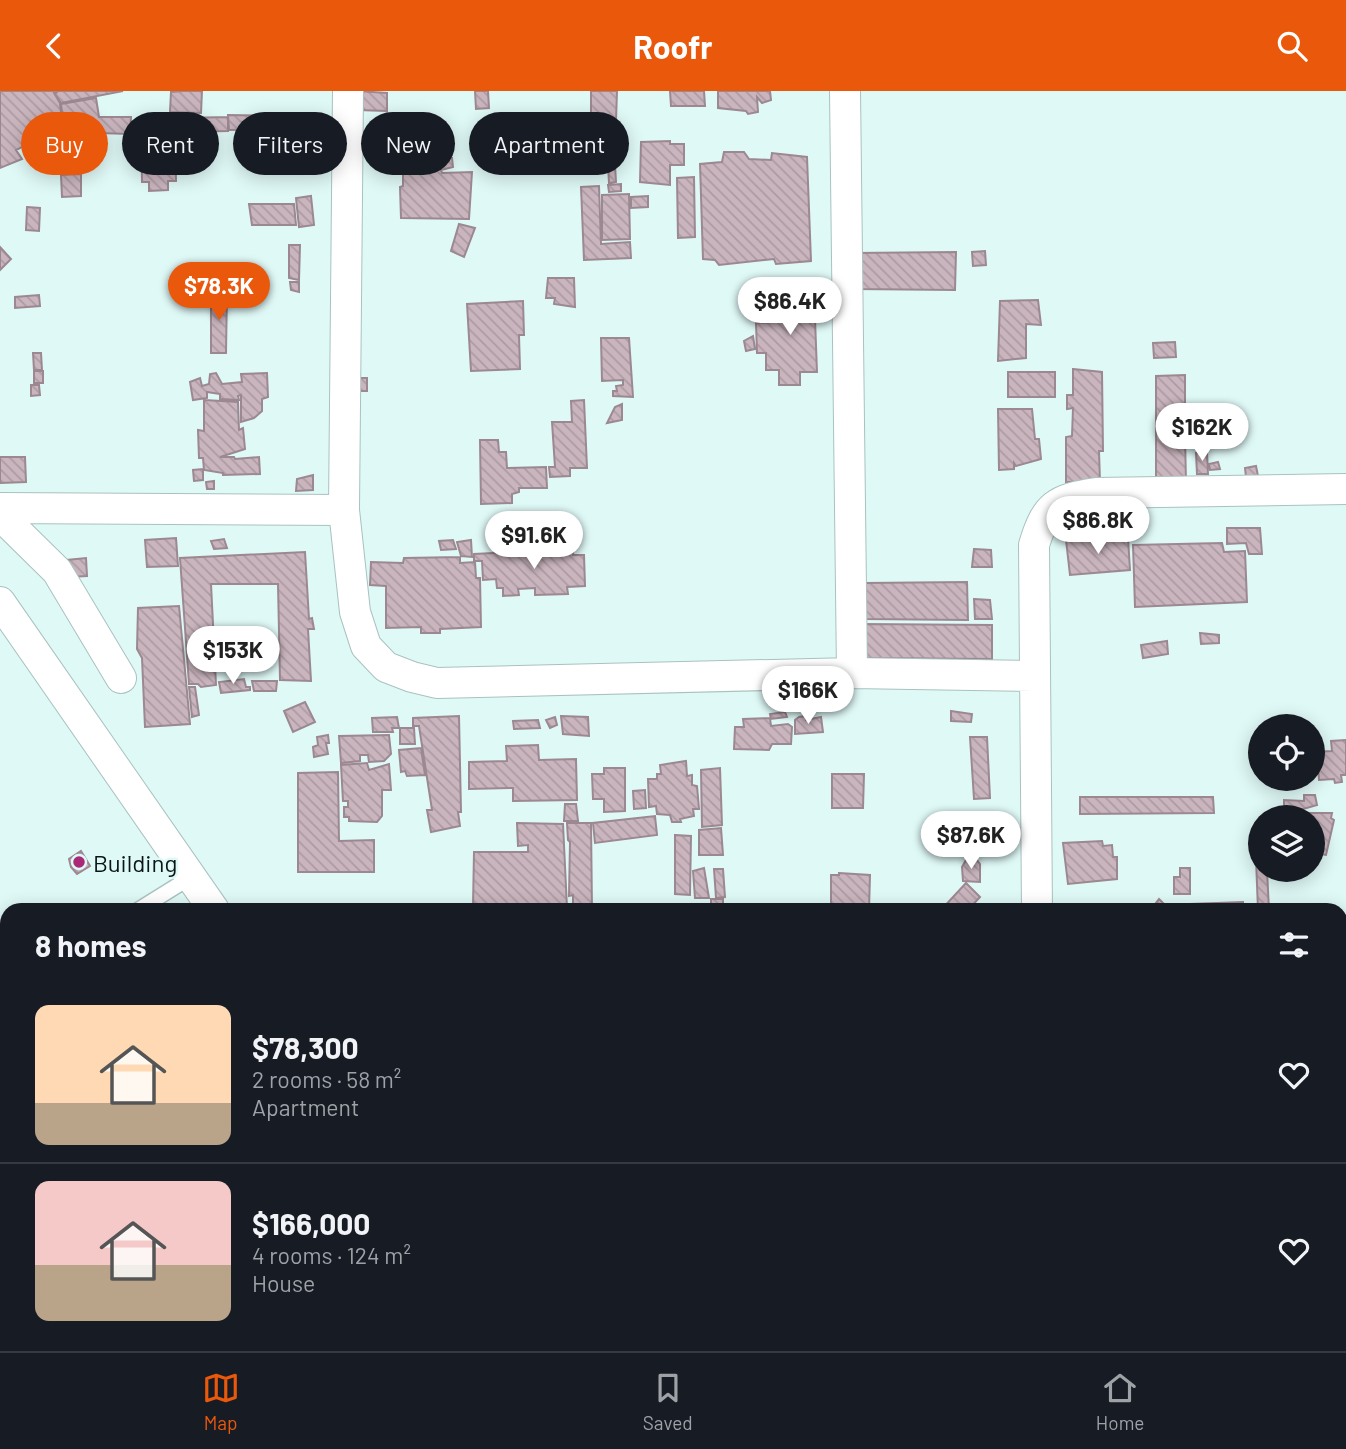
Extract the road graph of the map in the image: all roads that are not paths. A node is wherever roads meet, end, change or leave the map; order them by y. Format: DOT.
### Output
graph roads {
  1 [pos="348,91"];
  2 [pos="845,91"];
  3 [pos="1346,489"];
  4 [pos="0,508"];
  5 [pos="344,510"];
  6 [pos="0,515"];
  7 [pos="0,602"];
  8 [pos="852,673"];
  9 [pos="1034,676"];
  10 [pos="121,678"];
  11 [pos="191,877"];
  12 [pos="149,903"];
  13 [pos="209,903"];
  14 [pos="1037,903"];
  1 -- 5 [label="street"];
  2 -- 8 [label="street"];
  3 -- 9 [label="street"];
  4 -- 5 [label="street"];
  5 -- 8 [label="street"];
  6 -- 10 [label="street"];
  7 -- 11 [label="street"];
  8 -- 9 [label="street"];
  9 -- 14 [label="street"];
  11 -- 12 [label="lane"];
  11 -- 13 [label="street"];
}
